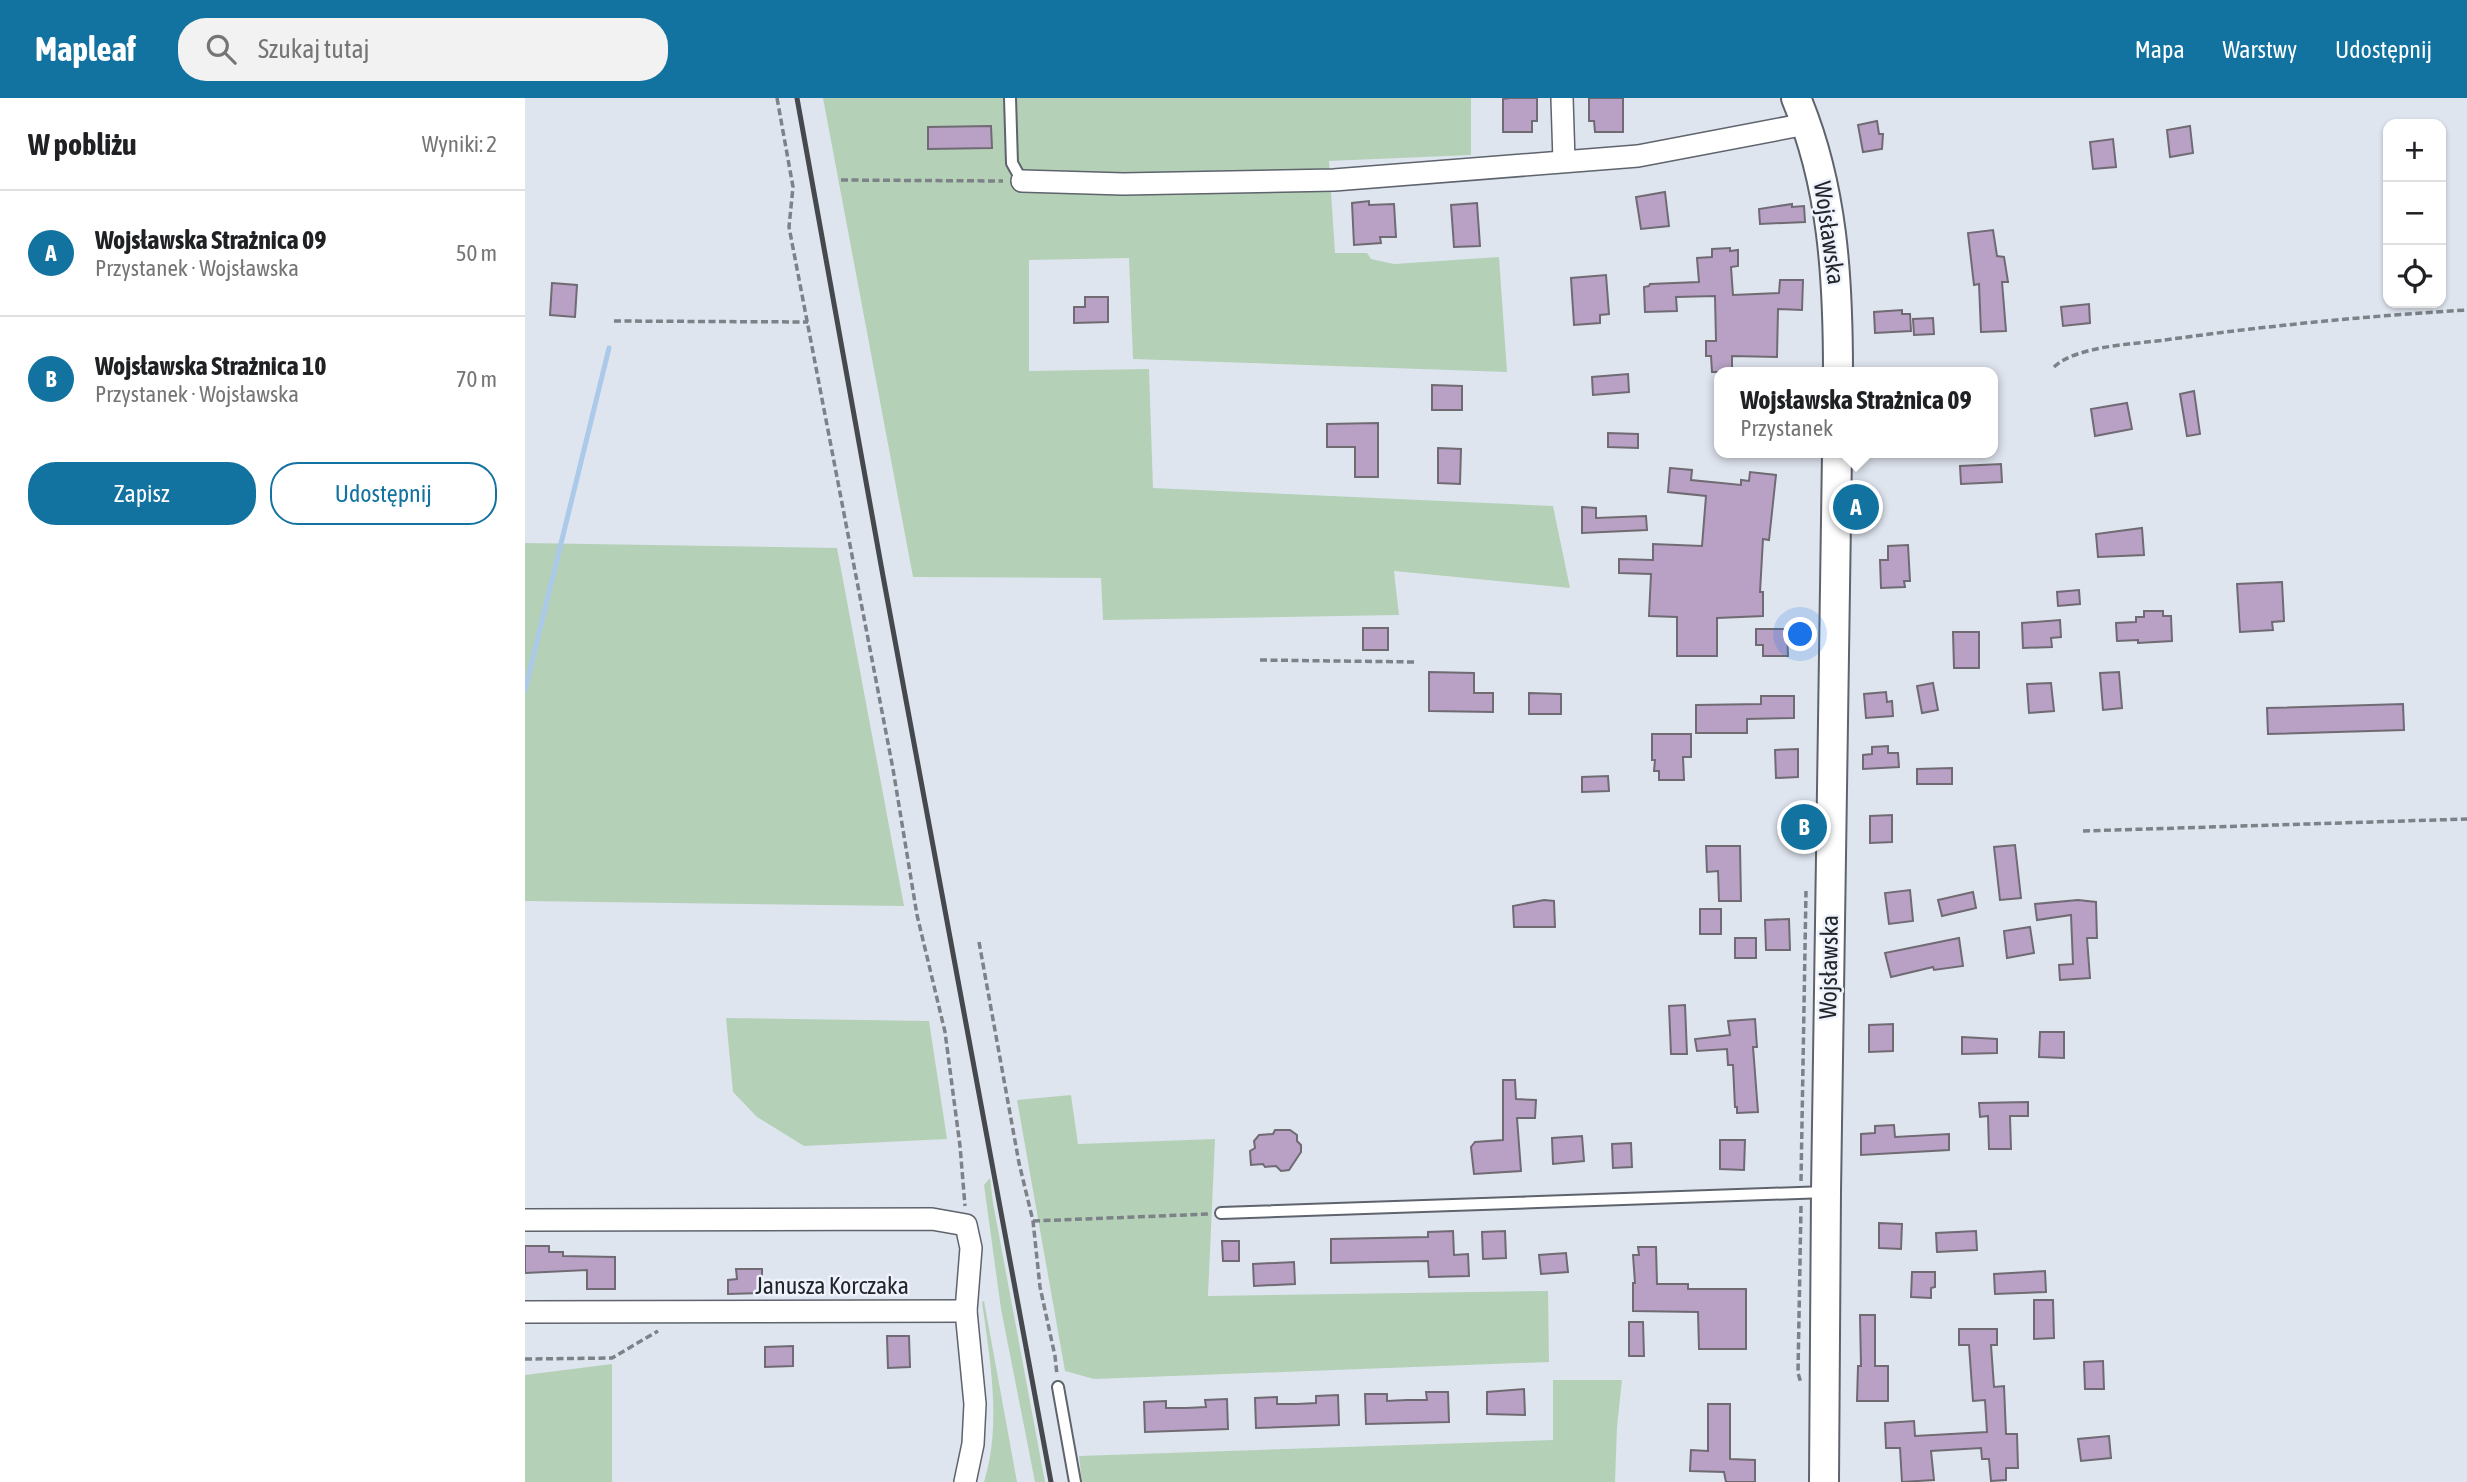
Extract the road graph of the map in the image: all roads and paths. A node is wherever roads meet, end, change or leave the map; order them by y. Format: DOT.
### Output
graph roads {
  1 [pos="777,98"];
  2 [pos="1010,98"];
  3 [pos="1562,98"];
  4 [pos="1796,98"];
  5 [pos="1806,124"];
  6 [pos="1565,161"];
  7 [pos="841,180"];
  8 [pos="1022,181"];
  9 [pos="2467,310"];
  10 [pos="614,321"];
  11 [pos="808,322"];
  12 [pos="1837,367"];
  13 [pos="2054,367"];
  14 [pos="1836,458"];
  15 [pos="1260,660"];
  16 [pos="1416,662"];
  17 [pos="2467,819"];
  18 [pos="2083,831"];
  19 [pos="979,942"];
  20 [pos="1825,1192"];
  21 [pos="1221,1213"];
  22 [pos="525,1220"];
  23 [pos="1033,1221"];
  24 [pos="966,1225"];
  25 [pos="966,1311"];
  26 [pos="525,1312"];
  27 [pos="690,1312"];
  28 [pos="525,1359"];
  29 [pos="1058,1387"];
  30 [pos="965,1482"];
  31 [pos="1075,1482"];
  32 [pos="1824,1482"];
  1 -- 11 [label="path"];
  2 -- 8 [label="lane"];
  3 -- 6 [label="street"];
  4 -- 5 [label="street, Wojsławska"];
  5 -- 6 [label="street"];
  5 -- 12 [label="street, Wojsławska"];
  6 -- 8 [label="street"];
  7 -- 8 [label="path"];
  9 -- 13 [label="path"];
  10 -- 11 [label="path"];
  11 -- 24 [label="path"];
  14 -- 20 [label="street, Wojsławska"];
  15 -- 16 [label="path"];
  17 -- 18 [label="path"];
  19 -- 23 [label="path"];
  20 -- 21 [label="lane"];
  20 -- 32 [label="street, Wojsławska"];
  21 -- 23 [label="path"];
  22 -- 24 [label="street"];
  23 -- 29 [label="path"];
  24 -- 25 [label="street"];
  25 -- 27 [label="street, Janusza Korczaka"];
  25 -- 30 [label="street"];
  26 -- 27 [label="street, Janusza Korczaka"];
  27 -- 28 [label="path"];
  29 -- 31 [label="lane"];
}
